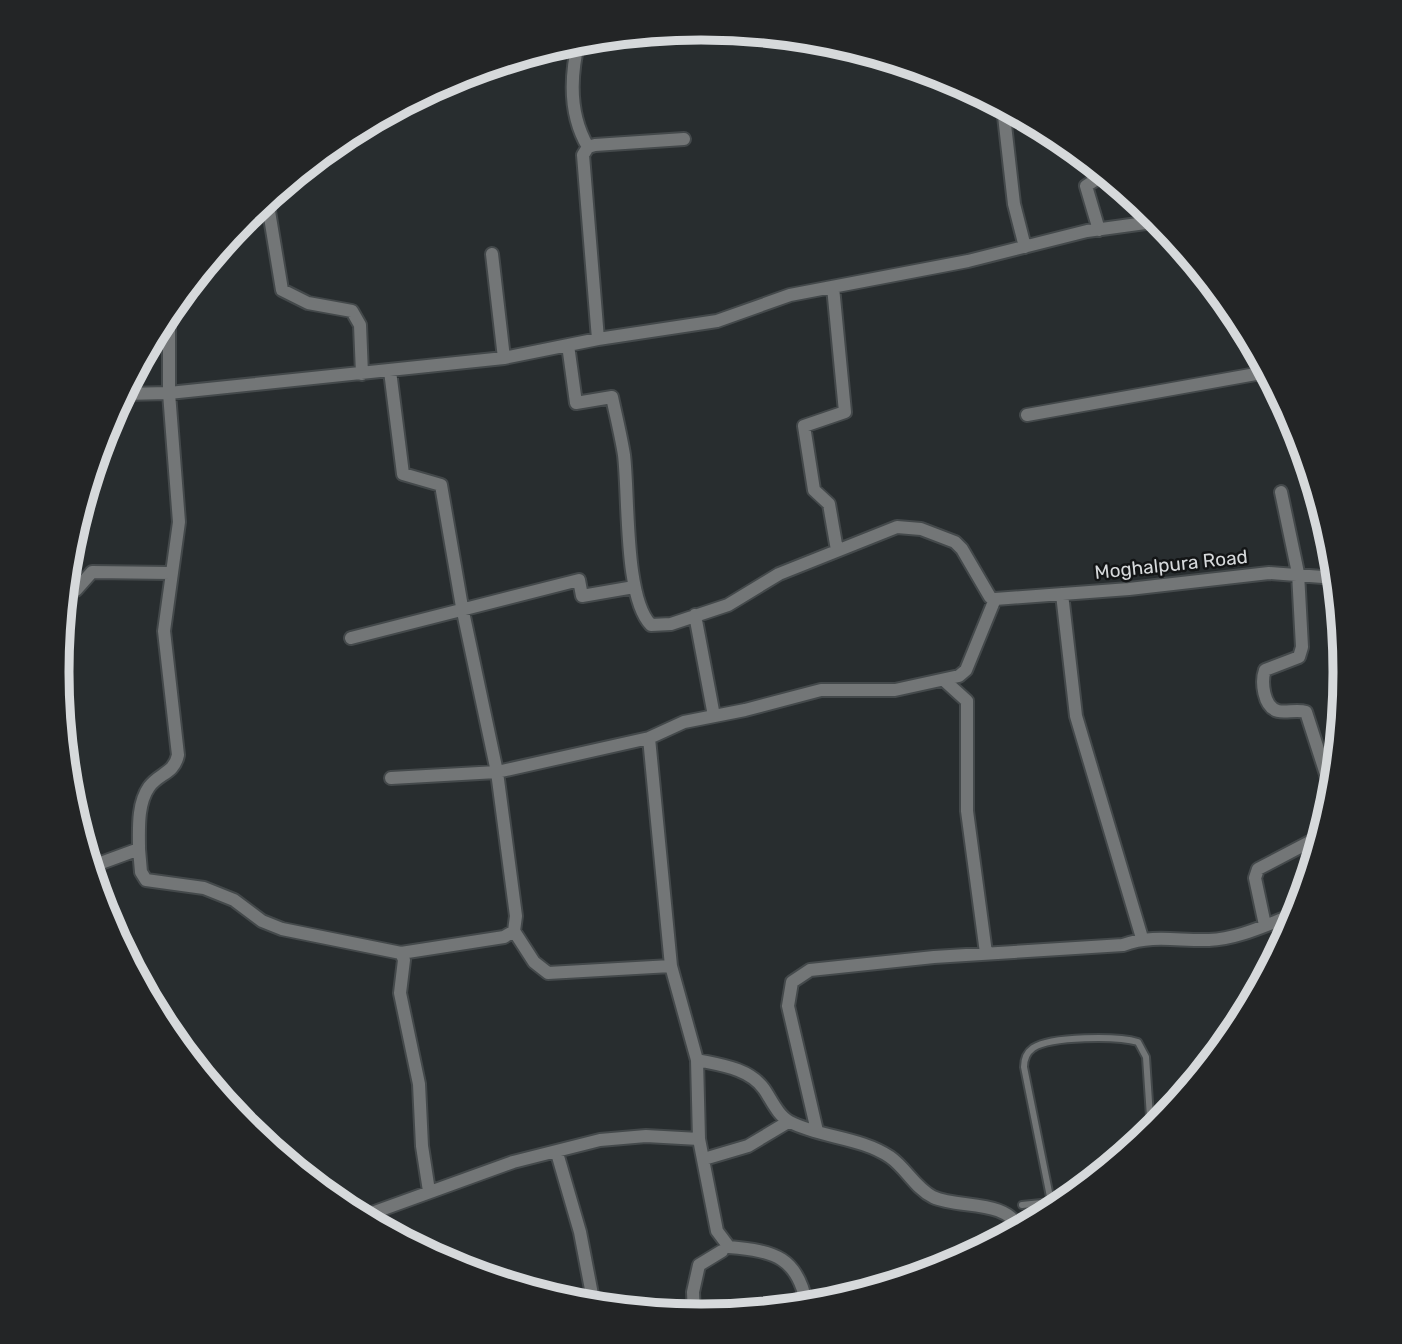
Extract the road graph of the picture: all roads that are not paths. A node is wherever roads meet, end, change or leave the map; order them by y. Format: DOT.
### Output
graph roads {
  1 [pos="577,52"];
  2 [pos="1004,118"];
  3 [pos="684,139"];
  4 [pos="588,148"];
  5 [pos="1097,180"];
  6 [pos="269,211"];
  7 [pos="1139,217"];
  8 [pos="1146,223"];
  9 [pos="1142,224"];
  10 [pos="1099,230"];
  11 [pos="1025,247"];
  12 [pos="492,254"];
  13 [pos="833,287"];
  14 [pos="169,332"];
  15 [pos="598,339"];
  16 [pos="568,345"];
  17 [pos="504,358"];
  18 [pos="390,371"];
  19 [pos="362,374"];
  20 [pos="1258,374"];
  21 [pos="169,393"];
  22 [pos="134,394"];
  23 [pos="1027,415"];
  24 [pos="1281,492"];
  25 [pos="837,550"];
  26 [pos="171,573"];
  27 [pos="1298,573"];
  28 [pos="1325,577"];
  29 [pos="634,587"];
  30 [pos="75,590"];
  31 [pos="1062,594"];
  32 [pos="995,598"];
  33 [pos="462,607"];
  34 [pos="695,615"];
  35 [pos="351,638"];
  36 [pos="945,681"];
  37 [pos="714,716"];
  38 [pos="649,738"];
  39 [pos="1325,770"];
  40 [pos="497,772"];
  41 [pos="391,778"];
  42 [pos="1309,842"];
  43 [pos="139,849"];
  44 [pos="99,864"];
  45 [pos="1283,918"];
  46 [pos="1265,925"];
  47 [pos="514,931"];
  48 [pos="1142,938"];
  49 [pos="401,953"];
  50 [pos="986,953"];
  51 [pos="671,966"];
  52 [pos="696,1060"];
  53 [pos="1150,1117"];
  54 [pos="788,1122"];
  55 [pos="817,1131"];
  56 [pos="699,1139"];
  57 [pos="556,1153"];
  58 [pos="704,1159"];
  59 [pos="429,1191"];
  60 [pos="1050,1198"];
  61 [pos="1043,1203"];
  62 [pos="1022,1205"];
  63 [pos="374,1212"];
  64 [pos="1015,1220"];
  65 [pos="722,1251"];
  66 [pos="592,1294"];
  67 [pos="805,1295"];
  68 [pos="694,1304"];
  1 -- 4 [label="street"];
  2 -- 11 [label="street"];
  3 -- 4 [label="street"];
  4 -- 15 [label="street"];
  5 -- 10 [label="street"];
  6 -- 19 [label="street"];
  7 -- 9 [label="lane"];
  8 -- 9 [label="street"];
  9 -- 10 [label="street"];
  10 -- 11 [label="street"];
  11 -- 13 [label="street"];
  12 -- 17 [label="street"];
  13 -- 15 [label="street"];
  13 -- 25 [label="street"];
  14 -- 21 [label="street"];
  15 -- 16 [label="street"];
  16 -- 17 [label="street"];
  16 -- 29 [label="street"];
  17 -- 18 [label="street"];
  18 -- 19 [label="street"];
  18 -- 33 [label="street"];
  19 -- 21 [label="street"];
  20 -- 23 [label="street"];
  21 -- 22 [label="street"];
  21 -- 26 [label="street"];
  24 -- 27 [label="street"];
  25 -- 32 [label="street"];
  25 -- 34 [label="street"];
  26 -- 30 [label="street"];
  26 -- 43 [label="street"];
  27 -- 28 [label="street, Moghalpura Road"];
  27 -- 31 [label="street, Moghalpura Road"];
  27 -- 39 [label="street"];
  29 -- 33 [label="street"];
  29 -- 34 [label="street"];
  31 -- 32 [label="street, Moghalpura Road"];
  31 -- 48 [label="street"];
  32 -- 36 [label="street"];
  33 -- 35 [label="street"];
  33 -- 40 [label="street"];
  34 -- 37 [label="street"];
  36 -- 37 [label="street"];
  36 -- 50 [label="street"];
  37 -- 38 [label="street"];
  38 -- 40 [label="street"];
  38 -- 51 [label="street"];
  40 -- 41 [label="street"];
  40 -- 47 [label="street"];
  42 -- 46 [label="street"];
  43 -- 44 [label="street"];
  43 -- 49 [label="street"];
  45 -- 46 [label="street"];
  46 -- 48 [label="street"];
  47 -- 49 [label="street"];
  47 -- 51 [label="street"];
  48 -- 50 [label="street"];
  49 -- 59 [label="street"];
  50 -- 55 [label="street"];
  51 -- 52 [label="street"];
  52 -- 54 [label="street"];
  52 -- 56 [label="street"];
  53 -- 60 [label="lane"];
  54 -- 55 [label="street"];
  54 -- 58 [label="street"];
  55 -- 64 [label="street"];
  56 -- 57 [label="street"];
  56 -- 58 [label="street"];
  57 -- 59 [label="street"];
  57 -- 66 [label="street"];
  58 -- 67 [label="street"];
  59 -- 63 [label="street"];
  61 -- 62 [label="lane"];
  65 -- 68 [label="street"];
}
